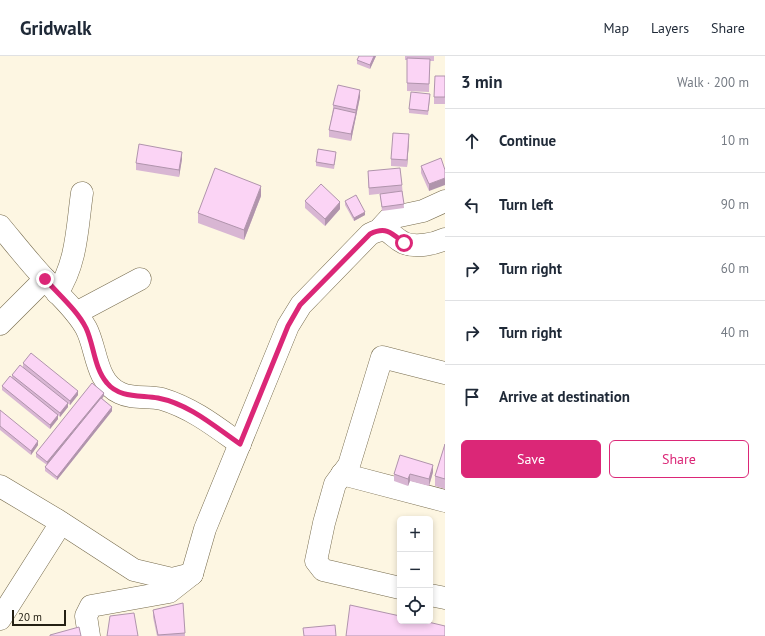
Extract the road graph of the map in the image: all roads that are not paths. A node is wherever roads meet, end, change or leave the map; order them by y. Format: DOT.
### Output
graph roads {
  1 [pos="82,193"];
  2 [pos="445,201"];
  3 [pos="0,226"];
  4 [pos="379,230"];
  5 [pos="445,239"];
  6 [pos="140,279"];
  7 [pos="51,286"];
  8 [pos="76,314"];
  9 [pos="0,324"];
  10 [pos="445,373"];
  11 [pos="240,444"];
  12 [pos="342,474"];
  13 [pos="0,486"];
  14 [pos="445,501"];
  15 [pos="62,523"];
  16 [pos="192,574"];
  17 [pos="397,587"];
  18 [pos="433,595"];
  19 [pos="445,598"];
  20 [pos="0,619"];
  21 [pos="89,636"];
  1 -- 7 [label="street"];
  2 -- 4 [label="street"];
  3 -- 7 [label="street"];
  4 -- 5 [label="street"];
  4 -- 11 [label="street"];
  6 -- 8 [label="street"];
  7 -- 8 [label="street"];
  7 -- 9 [label="street"];
  8 -- 11 [label="street"];
  10 -- 12 [label="street"];
  11 -- 16 [label="street"];
  12 -- 14 [label="street"];
  12 -- 17 [label="street"];
  13 -- 15 [label="street"];
  15 -- 16 [label="street"];
  15 -- 20 [label="street"];
  16 -- 21 [label="street"];
  18 -- 19 [label="street"];
}
